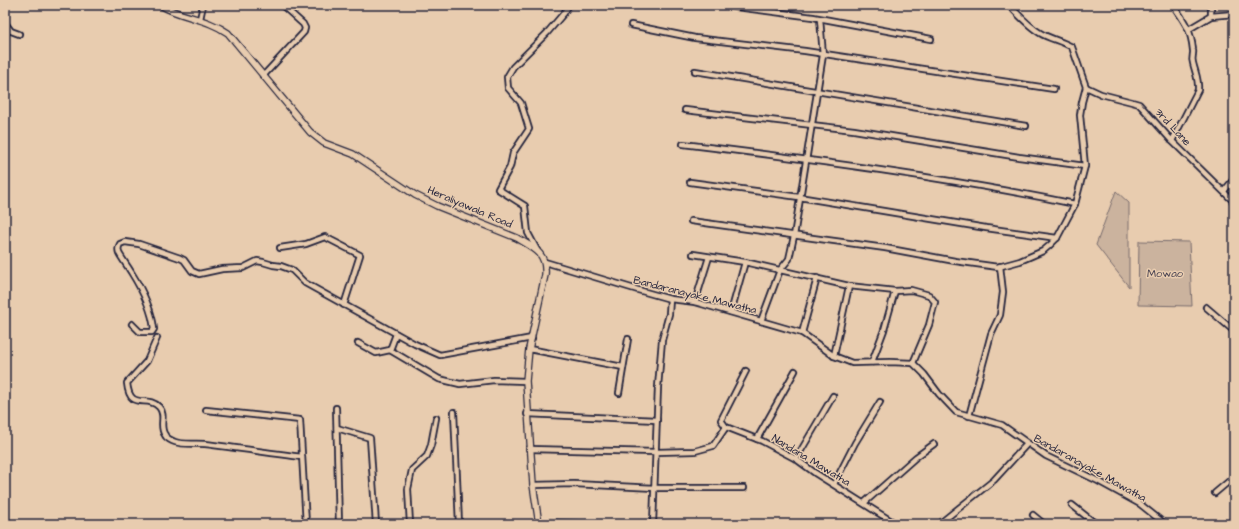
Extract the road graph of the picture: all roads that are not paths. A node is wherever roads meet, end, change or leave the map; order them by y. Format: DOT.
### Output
graph roads {
  1 [pos="160,5"];
  2 [pos="203,5"];
  3 [pos="282,5"];
  4 [pos="569,5"];
  5 [pos="720,5"];
  6 [pos="1009,5"];
  7 [pos="1173,5"];
  8 [pos="1211,5"];
  9 [pos="1234,14"];
  10 [pos="1211,16"];
  11 [pos="200,19"];
  12 [pos="820,19"];
  13 [pos="5,23"];
  14 [pos="631,25"];
  15 [pos="1189,29"];
  16 [pos="18,34"];
  17 [pos="930,39"];
  18 [pos="823,55"];
  19 [pos="695,71"];
  20 [pos="263,76"];
  21 [pos="1086,87"];
  22 [pos="1054,89"];
  23 [pos="817,92"];
  24 [pos="685,110"];
  25 [pos="811,124"];
  26 [pos="1026,126"];
  27 [pos="1172,141"];
  28 [pos="683,144"];
  29 [pos="806,159"];
  30 [pos="1085,166"];
  31 [pos="1234,179"];
  32 [pos="690,182"];
  33 [pos="1224,191"];
  34 [pos="799,197"];
  35 [pos="1234,202"];
  36 [pos="1075,204"];
  37 [pos="691,221"];
  38 [pos="794,236"];
  39 [pos="1056,238"];
  40 [pos="280,248"];
  41 [pos="539,253"];
  42 [pos="693,254"];
  43 [pos="709,257"];
  44 [pos="545,262"];
  45 [pos="745,262"];
  46 [pos="1000,266"];
  47 [pos="780,270"];
  48 [pos="817,278"];
  49 [pos="849,286"];
  50 [pos="895,291"];
  51 [pos="670,299"];
  52 [pos="695,302"];
  53 [pos="344,305"];
  54 [pos="1206,307"];
  55 [pos="731,312"];
  56 [pos="761,321"];
  57 [pos="132,324"];
  58 [pos="1234,330"];
  59 [pos="802,333"];
  60 [pos="396,334"];
  61 [pos="157,338"];
  62 [pos="532,338"];
  63 [pos="628,339"];
  64 [pos="358,343"];
  65 [pos="529,349"];
  66 [pos="390,350"];
  67 [pos="834,356"];
  68 [pos="872,362"];
  69 [pos="913,363"];
  70 [pos="623,367"];
  71 [pos="746,371"];
  72 [pos="795,371"];
  73 [pos="526,381"];
  74 [pos="619,393"];
  75 [pos="833,396"];
  76 [pos="880,402"];
  77 [pos="336,408"];
  78 [pos="206,410"];
  79 [pos="454,412"];
  80 [pos="527,414"];
  81 [pos="970,416"];
  82 [pos="436,418"];
  83 [pos="657,420"];
  84 [pos="726,427"];
  85 [pos="337,428"];
  86 [pos="757,439"];
  87 [pos="934,444"];
  88 [pos="1027,444"];
  89 [pos="530,450"];
  90 [pos="656,452"];
  91 [pos="302,457"];
  92 [pos="796,459"];
  93 [pos="1234,477"];
  94 [pos="834,484"];
  95 [pos="533,485"];
  96 [pos="654,488"];
  97 [pos="744,488"];
  98 [pos="1214,492"];
  99 [pos="864,503"];
  100 [pos="1072,505"];
  101 [pos="1033,515"];
  102 [pos="539,523"];
  103 [pos="306,524"];
  104 [pos="339,524"];
  105 [pos="376,524"];
  106 [pos="410,524"];
  107 [pos="459,524"];
  108 [pos="579,524"];
  109 [pos="653,524"];
  110 [pos="896,524"];
  111 [pos="939,524"];
  112 [pos="1044,524"];
  113 [pos="1096,524"];
  114 [pos="1164,524"];
  1 -- 11 [label="street, Heraliyawala Road"];
  2 -- 11 [label="street"];
  3 -- 20 [label="street"];
  4 -- 41 [label="street"];
  5 -- 12 [label="street"];
  6 -- 21 [label="street"];
  7 -- 15 [label="street"];
  8 -- 10 [label="street"];
  9 -- 10 [label="street"];
  10 -- 15 [label="street"];
  11 -- 20 [label="street, Heraliyawala Road"];
  12 -- 17 [label="street"];
  12 -- 18 [label="street"];
  13 -- 16 [label="street"];
  14 -- 18 [label="street"];
  15 -- 27 [label="street"];
  18 -- 22 [label="street"];
  18 -- 23 [label="street"];
  19 -- 23 [label="street"];
  20 -- 41 [label="street, Heraliyawala Road"];
  21 -- 27 [label="street, 3rd Lane"];
  21 -- 30 [label="street"];
  23 -- 25 [label="street"];
  23 -- 26 [label="street"];
  24 -- 25 [label="street"];
  25 -- 29 [label="street"];
  25 -- 30 [label="street"];
  27 -- 33 [label="street, 3rd Lane"];
  28 -- 29 [label="street"];
  29 -- 34 [label="street"];
  29 -- 36 [label="street"];
  30 -- 36 [label="street"];
  31 -- 33 [label="street"];
  32 -- 34 [label="street"];
  33 -- 35 [label="street, 3rd Lane"];
  34 -- 38 [label="street"];
  34 -- 39 [label="street"];
  36 -- 39 [label="street"];
  37 -- 38 [label="street"];
  38 -- 46 [label="street"];
  38 -- 47 [label="street"];
  39 -- 46 [label="street"];
  40 -- 53 [label="street"];
  41 -- 44 [label="street, Heraliyawala Road"];
  42 -- 43 [label="street"];
  43 -- 45 [label="street"];
  43 -- 52 [label="street"];
  44 -- 51 [label="street, Bandaranayake Mawatha"];
  44 -- 62 [label="street"];
  45 -- 47 [label="street"];
  45 -- 55 [label="street"];
  46 -- 81 [label="street"];
  47 -- 48 [label="street"];
  47 -- 56 [label="street"];
  48 -- 49 [label="street"];
  48 -- 59 [label="street"];
  49 -- 50 [label="street"];
  49 -- 67 [label="street"];
  50 -- 68 [label="street"];
  50 -- 69 [label="street"];
  51 -- 52 [label="street, Bandaranayake Mawatha"];
  51 -- 83 [label="street"];
  52 -- 55 [label="street, Bandaranayake Mawatha"];
  53 -- 57 [label="street"];
  53 -- 60 [label="street"];
  54 -- 58 [label="street"];
  55 -- 56 [label="street, Bandaranayake Mawatha"];
  56 -- 59 [label="street, Bandaranayake Mawatha"];
  59 -- 67 [label="street, Bandaranayake Mawatha"];
  60 -- 62 [label="street"];
  60 -- 66 [label="street"];
  61 -- 91 [label="street"];
  62 -- 65 [label="street"];
  63 -- 70 [label="street"];
  64 -- 66 [label="street"];
  65 -- 70 [label="street"];
  65 -- 73 [label="street"];
  66 -- 73 [label="street"];
  67 -- 68 [label="street, Bandaranayake Mawatha"];
  68 -- 69 [label="street, Bandaranayake Mawatha"];
  69 -- 81 [label="street, Bandaranayake Mawatha"];
  70 -- 74 [label="street"];
  71 -- 84 [label="street"];
  72 -- 86 [label="street"];
  73 -- 80 [label="street"];
  75 -- 92 [label="street"];
  76 -- 94 [label="street"];
  77 -- 85 [label="street"];
  78 -- 91 [label="street"];
  79 -- 107 [label="street"];
  80 -- 83 [label="street"];
  80 -- 89 [label="street"];
  81 -- 88 [label="street, Bandaranayake Mawatha"];
  82 -- 106 [label="street"];
  83 -- 90 [label="street"];
  84 -- 86 [label="street, Nandana Mawatha"];
  84 -- 90 [label="street"];
  85 -- 104 [label="street"];
  85 -- 105 [label="street"];
  86 -- 92 [label="street, Nandana Mawatha"];
  87 -- 99 [label="street"];
  88 -- 111 [label="street"];
  88 -- 114 [label="street, Bandaranayake Mawatha"];
  89 -- 90 [label="street"];
  89 -- 95 [label="street"];
  90 -- 96 [label="street"];
  91 -- 103 [label="street"];
  92 -- 94 [label="street, Nandana Mawatha"];
  93 -- 98 [label="street"];
  94 -- 99 [label="street, Nandana Mawatha"];
  95 -- 96 [label="street"];
  95 -- 102 [label="street"];
  96 -- 97 [label="street"];
  96 -- 109 [label="street"];
  99 -- 110 [label="street, Nandana Mawatha"];
  100 -- 113 [label="street"];
  101 -- 112 [label="street"];
  102 -- 108 [label="street"];
}
